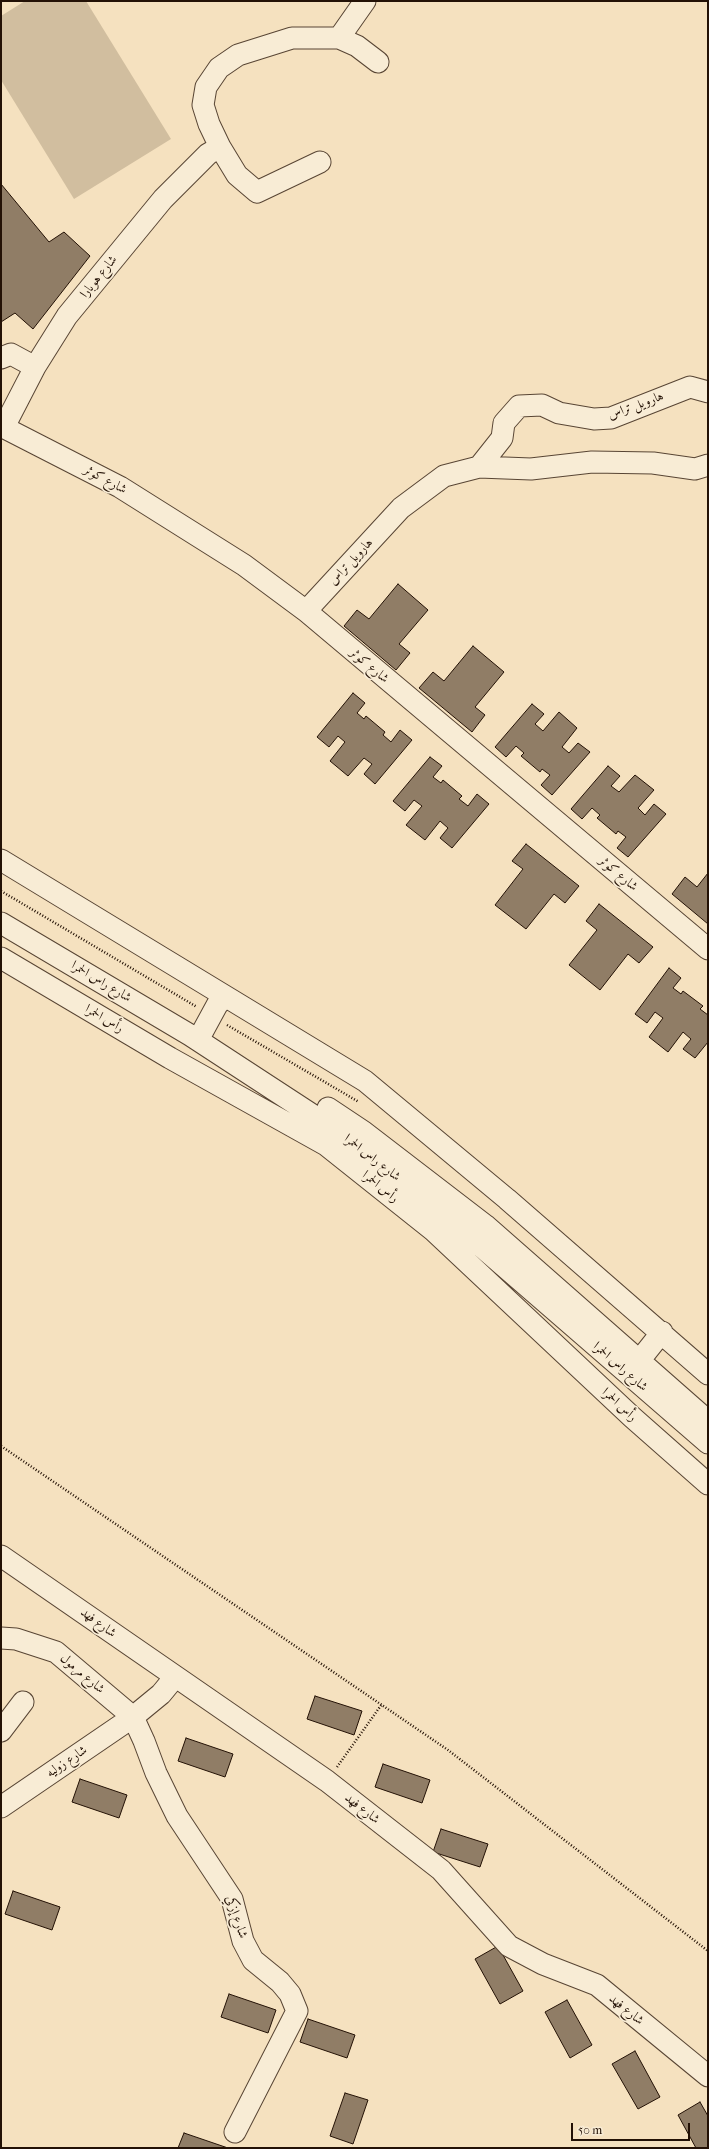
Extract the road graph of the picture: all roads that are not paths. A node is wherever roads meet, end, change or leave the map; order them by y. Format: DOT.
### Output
graph roads {
  1 [pos="365,1"];
  2 [pos="339,38"];
  3 [pos="378,62"];
  4 [pos="220,147"];
  5 [pos="320,162"];
  6 [pos="1,358"];
  7 [pos="35,367"];
  8 [pos="708,392"];
  9 [pos="2,426"];
  10 [pos="708,465"];
  11 [pos="479,467"];
  12 [pos="306,611"];
  13 [pos="1,860"];
  14 [pos="1,909"];
  15 [pos="1,923"];
  16 [pos="708,949"];
  17 [pos="1,958"];
  18 [pos="225,996"];
  19 [pos="201,1035"];
  20 [pos="336,1132"];
  21 [pos="662,1332"];
  22 [pos="634,1368"];
  23 [pos="708,1374"];
  24 [pos="708,1421"];
  25 [pos="708,1443"];
  26 [pos="708,1484"];
  27 [pos="1,1556"];
  28 [pos="1,1638"];
  29 [pos="175,1677"];
  30 [pos="23,1702"];
  31 [pos="133,1717"];
  32 [pos="1,1731"];
  33 [pos="1,1807"];
  34 [pos="708,2076"];
  35 [pos="235,2132"];
  1 -- 2 [label="street"];
  2 -- 3 [label="street"];
  2 -- 4 [label="street"];
  4 -- 5 [label="street"];
  4 -- 7 [label="street, شارع هوبارا"];
  6 -- 7 [label="street"];
  7 -- 9 [label="street, شارع هوبارا"];
  8 -- 11 [label="street, هارويل تراس"];
  9 -- 12 [label="street, شارع كوثر"];
  10 -- 11 [label="street, هارويل تراس"];
  11 -- 12 [label="street, هارويل تراس"];
  12 -- 16 [label="street, شارع كوثر"];
  13 -- 18 [label="street"];
  14 -- 19 [label="street, شارع راس الحمرا"];
  15 -- 19 [label="street, شارع راس الحمرا"];
  17 -- 20 [label="street, رأس الحمرا"];
  18 -- 19 [label="street"];
  18 -- 21 [label="street"];
  19 -- 20 [label="street, شارع راس الحمرا"];
  20 -- 22 [label="street, شارع راس الحمرا"];
  20 -- 26 [label="street, رأس الحمرا"];
  21 -- 22 [label="street"];
  21 -- 23 [label="street"];
  22 -- 24 [label="street, شارع راس الحمرا"];
  22 -- 25 [label="street, شارع راس الحمرا"];
  27 -- 29 [label="street, شارع فهد"];
  28 -- 31 [label="street, شارع مرمول"];
  29 -- 31 [label="street, شارع زوليه"];
  29 -- 34 [label="street, شارع فهد"];
  30 -- 32 [label="street"];
  31 -- 33 [label="street, شارع زوليه"];
  31 -- 35 [label="street, شارع إزكي"];
}
